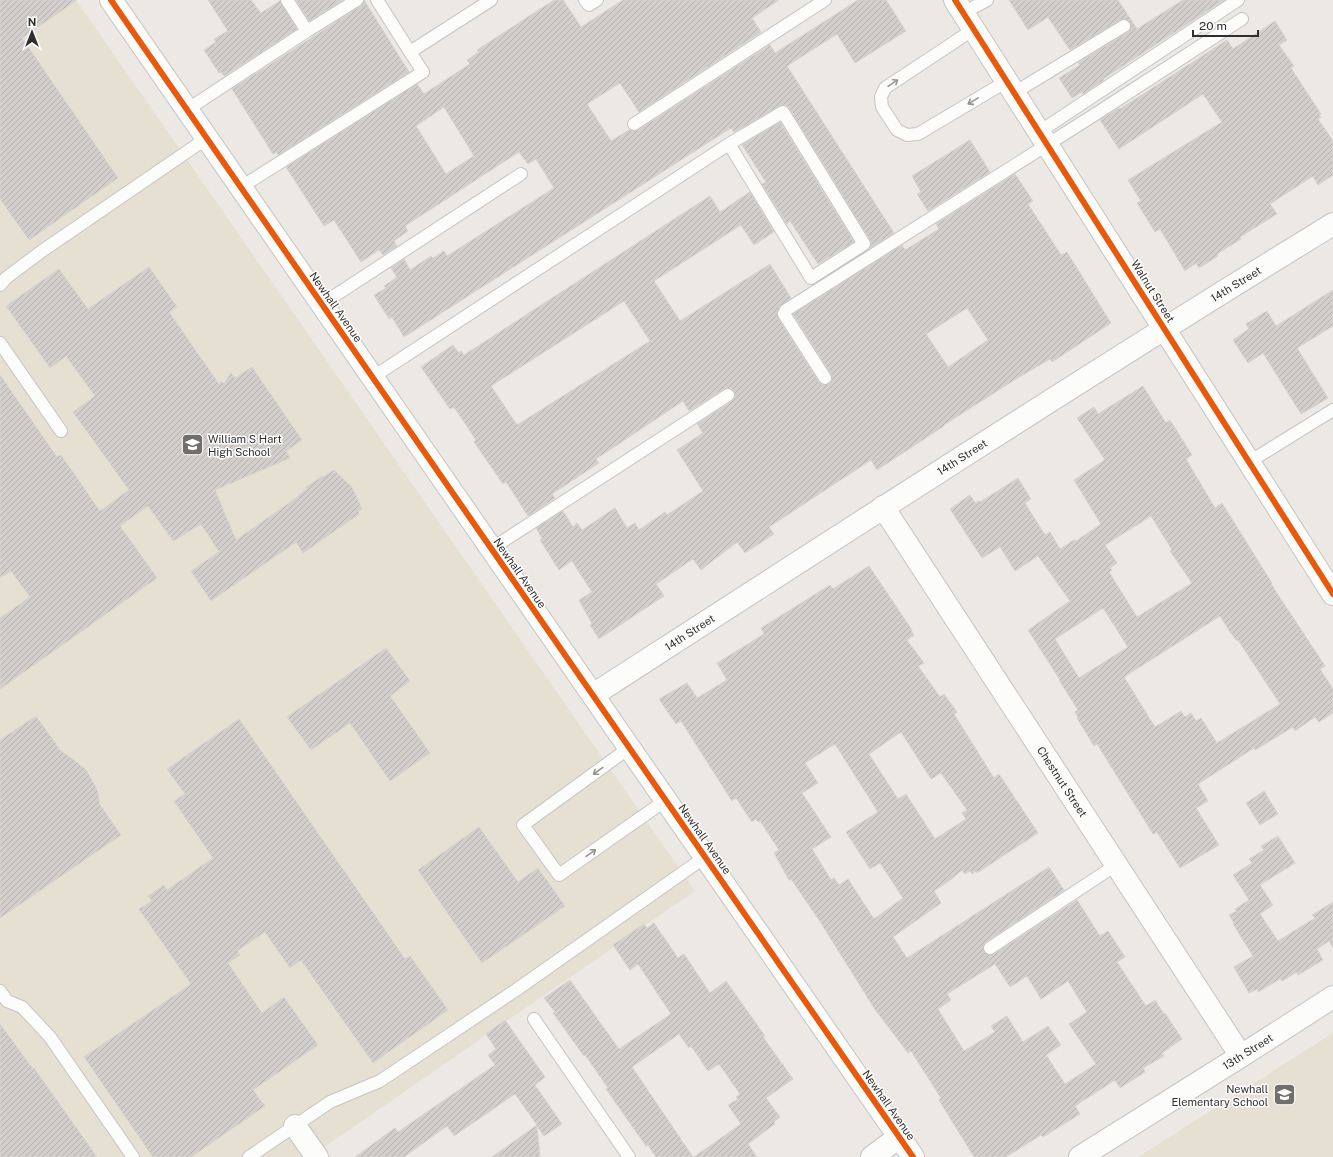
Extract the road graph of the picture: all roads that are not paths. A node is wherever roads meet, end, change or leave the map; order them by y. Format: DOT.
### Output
graph roads {
  1 [pos="111,0"];
  2 [pos="286,0"];
  3 [pos="357,0"];
  4 [pos="491,0"];
  5 [pos="585,0"];
  6 [pos="597,0"];
  7 [pos="825,0"];
  8 [pos="987,0"];
  9 [pos="1238,0"];
  10 [pos="379,1"];
  11 [pos="964,14"];
  12 [pos="1242,19"];
  13 [pos="1124,26"];
  14 [pos="307,31"];
  15 [pos="410,52"];
  16 [pos="1011,87"];
  17 [pos="188,109"];
  18 [pos="634,124"];
  19 [pos="207,138"];
  20 [pos="1043,138"];
  21 [pos="728,144"];
  22 [pos="521,174"];
  23 [pos="241,187"];
  24 [pos="1333,224"];
  25 [pos="0,285"];
  26 [pos="322,304"];
  27 [pos="1164,328"];
  28 [pos="0,343"];
  29 [pos="373,377"];
  30 [pos="825,378"];
  31 [pos="728,395"];
  32 [pos="1333,410"];
  33 [pos="61,431"];
  34 [pos="1249,462"];
  35 [pos="883,507"];
  36 [pos="491,549"];
  37 [pos="1333,594"];
  38 [pos="593,695"];
  39 [pos="629,748"];
  40 [pos="666,800"];
  41 [pos="705,857"];
  42 [pos="1116,865"];
  43 [pos="990,948"];
  44 [pos="0,991"];
  45 [pos="1333,997"];
  46 [pos="534,1019"];
  47 [pos="1241,1056"];
  48 [pos="295,1126"];
  49 [pos="899,1137"];
  50 [pos="133,1157"];
  51 [pos="249,1157"];
  52 [pos="317,1157"];
  53 [pos="629,1157"];
  54 [pos="872,1157"];
  55 [pos="913,1157"];
  56 [pos="1080,1157"];
  1 -- 17 [label="street, Newhall Avenue"];
  2 -- 14 [label="lane"];
  3 -- 14 [label="lane"];
  4 -- 15 [label="lane"];
  5 -- 6 [label="lane"];
  7 -- 18 [label="lane"];
  8 -- 11 [label="lane"];
  9 -- 20 [label="lane"];
  10 -- 15 [label="lane"];
  11 -- 16 [label="street, Walnut Street"];
  16 -- 11 [label="lane, one-way"];
  12 -- 20 [label="lane"];
  13 -- 16 [label="lane"];
  14 -- 17 [label="lane"];
  15 -- 23 [label="lane"];
  16 -- 20 [label="street, Walnut Street"];
  17 -- 19 [label="street, Newhall Avenue"];
  19 -- 23 [label="street, Newhall Avenue"];
  19 -- 25 [label="lane"];
  20 -- 27 [label="street, Walnut Street"];
  20 -- 30 [label="lane"];
  21 -- 21 [label="lane"];
  21 -- 29 [label="lane"];
  22 -- 26 [label="lane"];
  23 -- 26 [label="street, Newhall Avenue"];
  24 -- 27 [label="street, 14th Street"];
  26 -- 29 [label="street, Newhall Avenue"];
  27 -- 34 [label="street, Walnut Street"];
  27 -- 35 [label="street, 14th Street"];
  28 -- 33 [label="lane"];
  29 -- 36 [label="street, Newhall Avenue"];
  31 -- 36 [label="lane"];
  32 -- 34 [label="lane"];
  34 -- 37 [label="street, Walnut Street"];
  35 -- 38 [label="street, 14th Street"];
  35 -- 42 [label="street, Chestnut Street"];
  36 -- 38 [label="street, Newhall Avenue"];
  38 -- 39 [label="street, Newhall Avenue"];
  39 -- 40 [label="street, Newhall Avenue"];
  39 -- 40 [label="lane, one-way"];
  40 -- 41 [label="street, Newhall Avenue"];
  41 -- 48 [label="lane"];
  41 -- 49 [label="street, Newhall Avenue"];
  42 -- 43 [label="lane"];
  42 -- 47 [label="street, Chestnut Street"];
  44 -- 50 [label="lane"];
  45 -- 47 [label="street, 13th Street"];
  46 -- 53 [label="lane"];
  47 -- 56 [label="street, 13th Street"];
  48 -- 51 [label="lane"];
  48 -- 52 [label="street"];
  49 -- 54 [label="street"];
  49 -- 55 [label="street, Newhall Avenue"];
}
